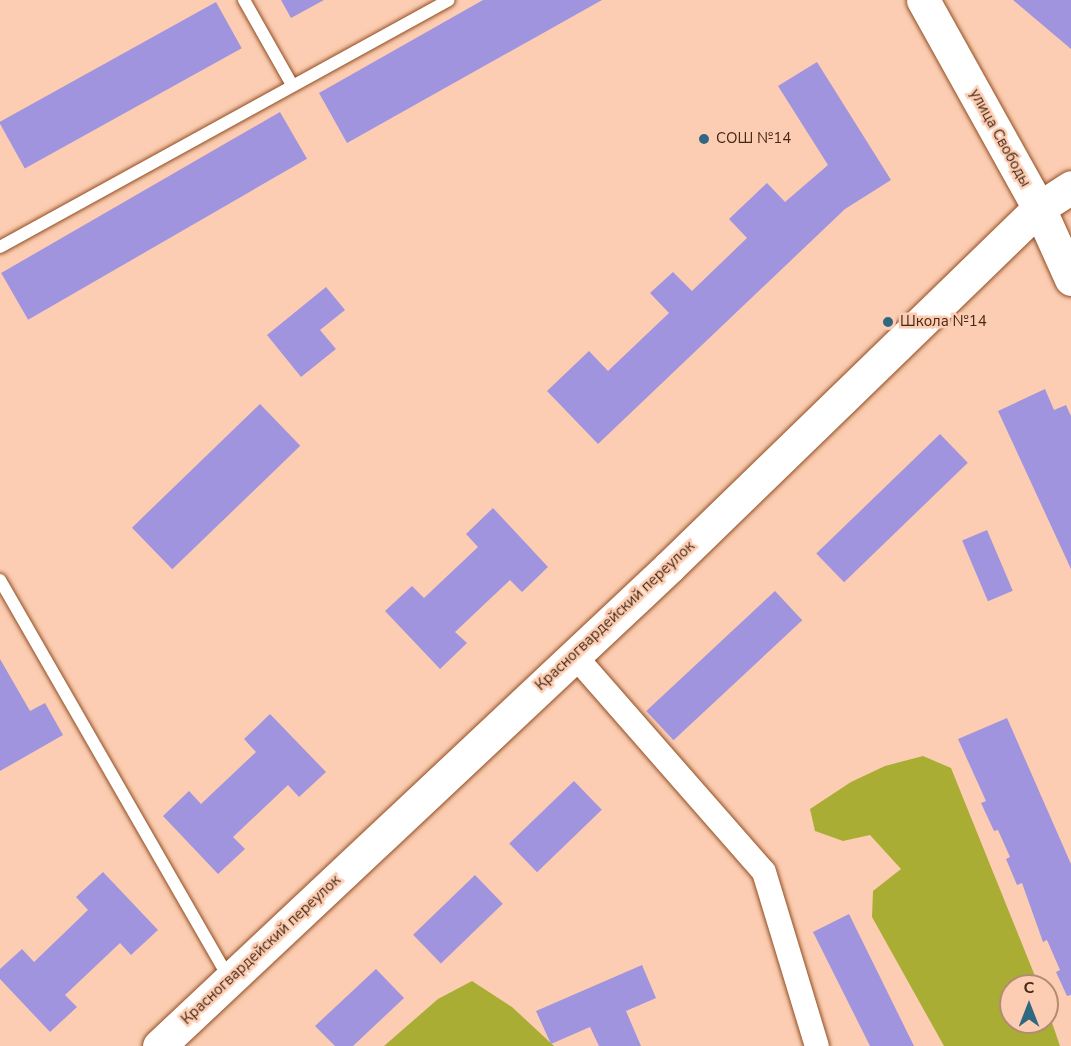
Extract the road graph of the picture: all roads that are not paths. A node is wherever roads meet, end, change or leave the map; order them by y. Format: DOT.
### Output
graph roads {
  1 [pos="244,0"];
  2 [pos="449,0"];
  3 [pos="923,0"];
  4 [pos="292,85"];
  5 [pos="1071,187"];
  6 [pos="1039,208"];
  7 [pos="0,247"];
  8 [pos="1071,279"];
  9 [pos="0,580"];
  10 [pos="574,655"];
  11 [pos="230,980"];
  12 [pos="159,1046"];
  13 [pos="817,1046"];
  1 -- 4 [label="lane"];
  2 -- 4 [label="lane"];
  3 -- 6 [label="main road, улица Свободы"];
  4 -- 7 [label="lane"];
  5 -- 6 [label="main road, Красногвардейский переулок"];
  6 -- 8 [label="main road, улица Свободы"];
  6 -- 10 [label="main road, Красногвардейский переулок"];
  9 -- 11 [label="lane"];
  10 -- 11 [label="main road, Красногвардейский переулок"];
  10 -- 13 [label="street"];
  11 -- 12 [label="main road, Красногвардейский переулок"];
}
